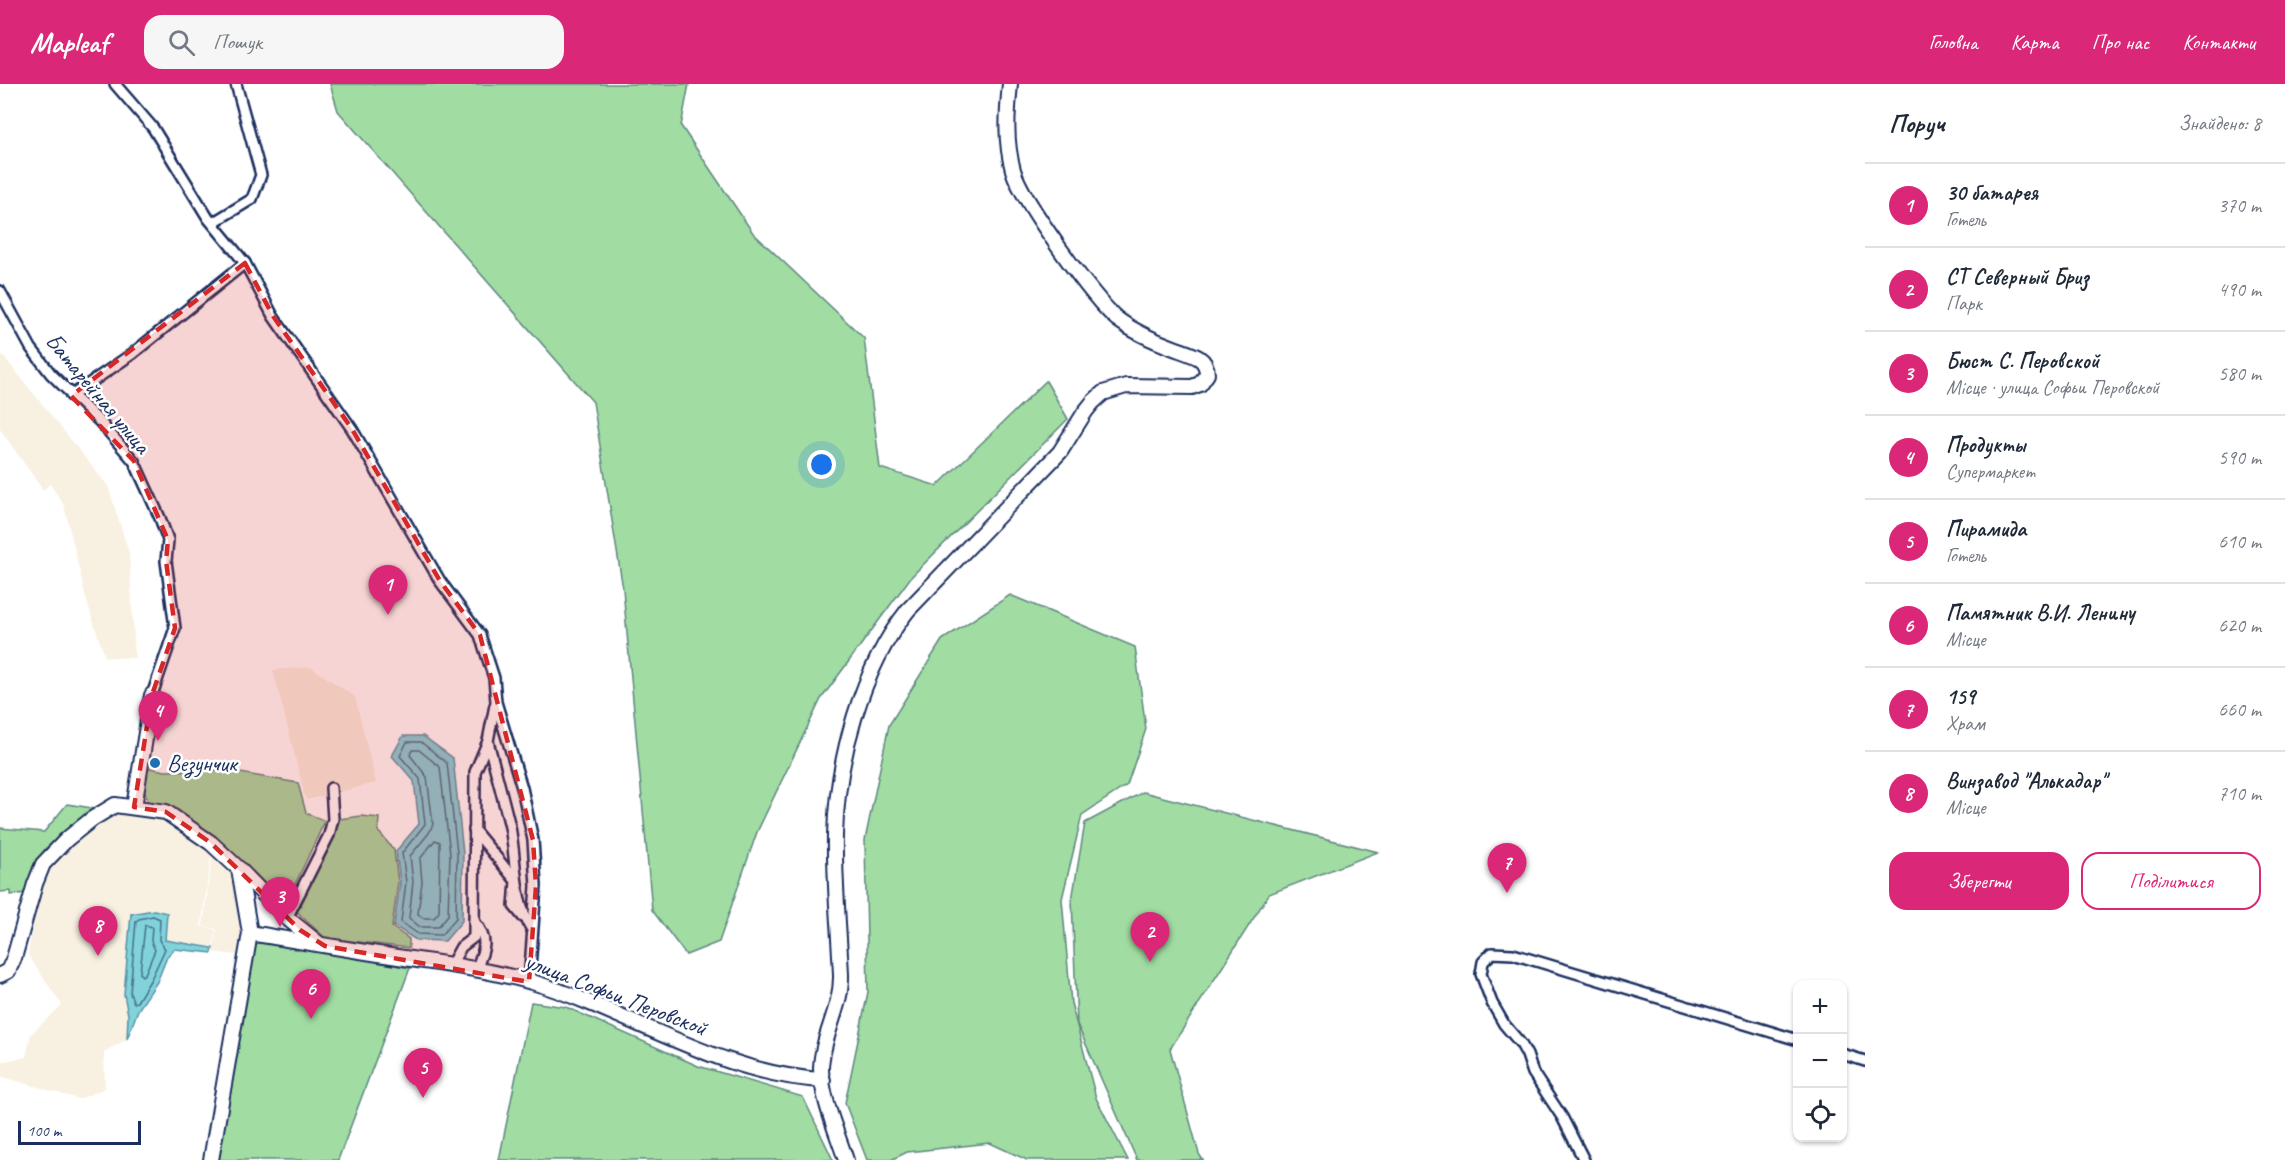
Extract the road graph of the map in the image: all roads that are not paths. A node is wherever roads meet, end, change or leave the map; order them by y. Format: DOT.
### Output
graph roads {
  1 [pos="115,84"];
  2 [pos="236,84"];
  3 [pos="1010,84"];
  4 [pos="214,222"];
  5 [pos="245,263"];
  6 [pos="0,291"];
  7 [pos="71,396"];
  8 [pos="152,695"];
  9 [pos="496,702"];
  10 [pos="488,741"];
  11 [pos="331,788"];
  12 [pos="134,807"];
  13 [pos="474,830"];
  14 [pos="239,868"];
  15 [pos="516,881"];
  16 [pos="287,918"];
  17 [pos="474,921"];
  18 [pos="532,931"];
  19 [pos="250,933"];
  20 [pos="325,946"];
  21 [pos="451,965"];
  22 [pos="476,969"];
  23 [pos="0,975"];
  24 [pos="529,982"];
  25 [pos="828,1036"];
  26 [pos="1793,1039"];
  27 [pos="1847,1056"];
  28 [pos="1865,1061"];
  29 [pos="792,1079"];
  30 [pos="823,1080"];
  31 [pos="829,1107"];
  32 [pos="211,1160"];
  33 [pos="846,1160"];
  34 [pos="1584,1160"];
  1 -- 5 [label="street"];
  2 -- 4 [label="street"];
  3 -- 25 [label="street"];
  5 -- 7 [label="street"];
  5 -- 9 [label="street"];
  6 -- 7 [label="street, Батарейная улица"];
  7 -- 8 [label="street, Батарейная улица"];
  8 -- 12 [label="street"];
  9 -- 10 [label="street"];
  9 -- 18 [label="street"];
  10 -- 13 [label="street"];
  10 -- 15 [label="street"];
  11 -- 16 [label="street"];
  12 -- 14 [label="street"];
  12 -- 23 [label="street"];
  13 -- 15 [label="street"];
  13 -- 17 [label="street"];
  14 -- 16 [label="street"];
  14 -- 19 [label="street"];
  15 -- 18 [label="street"];
  16 -- 20 [label="street"];
  17 -- 21 [label="street"];
  17 -- 22 [label="street"];
  18 -- 24 [label="street"];
  19 -- 20 [label="street, улица Софьи Перовской"];
  19 -- 32 [label="street"];
  20 -- 21 [label="street, улица Софьи Перовской"];
  21 -- 22 [label="street, улица Софьи Перовской"];
  22 -- 24 [label="street, улица Софьи Перовской"];
  24 -- 29 [label="street, улица Софьи Перовской"];
  25 -- 29 [label="street"];
  25 -- 30 [label="street"];
  26 -- 34 [label="street"];
  27 -- 28 [label="street"];
  29 -- 30 [label="street, улица Софьи Перовской"];
  29 -- 31 [label="street"];
  30 -- 31 [label="street"];
  31 -- 33 [label="street"];
}
